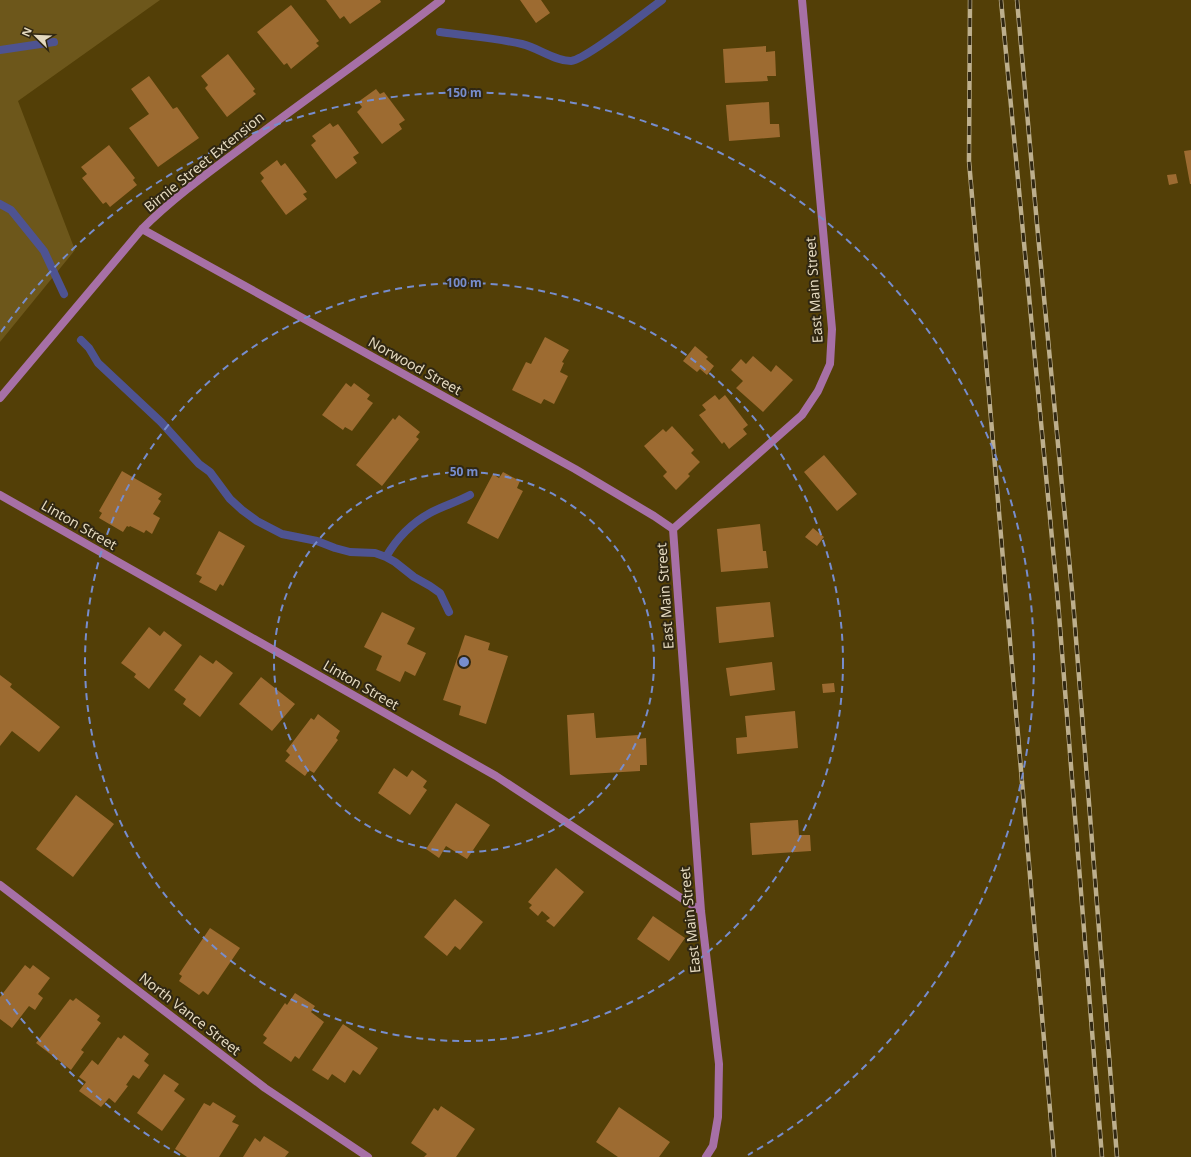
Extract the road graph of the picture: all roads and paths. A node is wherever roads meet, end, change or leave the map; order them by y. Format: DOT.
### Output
graph roads {
  1 [pos="441,0"];
  2 [pos="802,0"];
  3 [pos="142,229"];
  4 [pos="0,398"];
  5 [pos="0,495"];
  6 [pos="673,530"];
  7 [pos="0,885"];
  8 [pos="700,911"];
  9 [pos="368,1157"];
  10 [pos="706,1157"];
  1 -- 3 [label="street, Birnie Street Extension"];
  2 -- 6 [label="street, East Main Street"];
  3 -- 4 [label="street, Birnie Street Extension"];
  3 -- 6 [label="street, Norwood Street"];
  5 -- 8 [label="street, Linton Street"];
  6 -- 8 [label="street, East Main Street"];
  7 -- 9 [label="street, North Vance Street"];
  8 -- 10 [label="street, East Main Street"];
}
